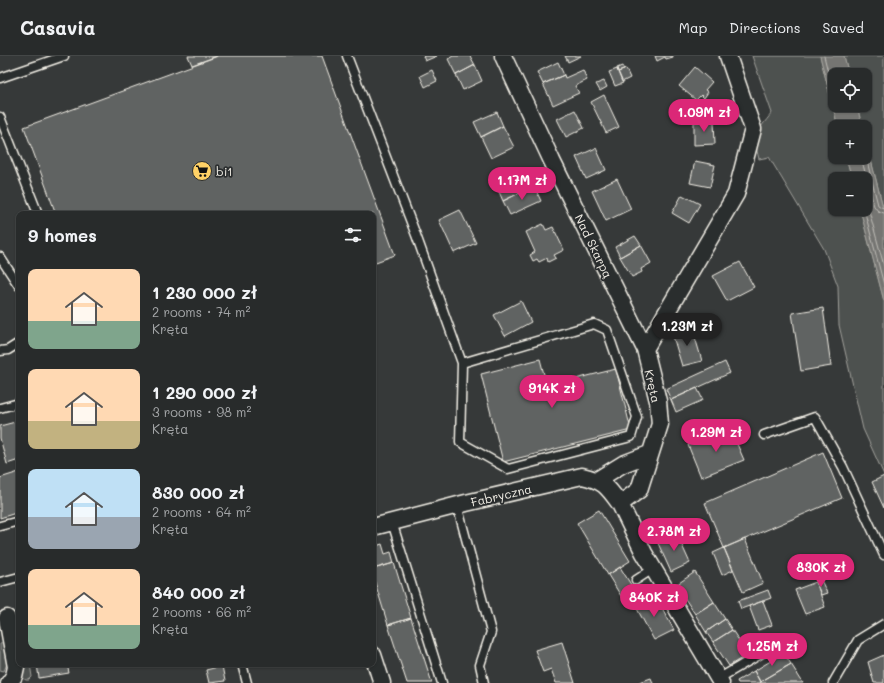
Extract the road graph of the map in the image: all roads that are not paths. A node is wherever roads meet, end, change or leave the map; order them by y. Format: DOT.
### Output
graph roads {
  1 [pos="64,56"];
  2 [pos="347,56"];
  3 [pos="503,56"];
  4 [pos="728,56"];
  5 [pos="0,78"];
  6 [pos="0,117"];
  7 [pos="37,211"];
  8 [pos="0,257"];
  9 [pos="16,281"];
  10 [pos="16,346"];
  11 [pos="645,350"];
  12 [pos="0,351"];
  13 [pos="462,363"];
  14 [pos="16,404"];
  15 [pos="0,408"];
  16 [pos="764,435"];
  17 [pos="649,454"];
  18 [pos="597,480"];
  19 [pos="620,504"];
  20 [pos="457,505"];
  21 [pos="16,522"];
  22 [pos="392,522"];
  23 [pos="0,526"];
  24 [pos="376,526"];
  25 [pos="884,555"];
  26 [pos="653,569"];
  27 [pos="16,578"];
  28 [pos="636,580"];
  29 [pos="0,582"];
  30 [pos="9,617"];
  31 [pos="884,624"];
  32 [pos="764,652"];
  33 [pos="376,664"];
  34 [pos="243,667"];
  35 [pos="720,681"];
  36 [pos="9,683"];
  37 [pos="247,683"];
  38 [pos="382,683"];
  39 [pos="442,683"];
  40 [pos="484,683"];
  41 [pos="833,683"];
  1 -- 5 [label="lane"];
  2 -- 13 [label="lane"];
  3 -- 11 [label="street, Nad Skarpą"];
  4 -- 11 [label="street"];
  6 -- 7 [label="lane"];
  8 -- 9 [label="lane"];
  10 -- 12 [label="lane"];
  11 -- 17 [label="street, Kręta"];
  13 -- 13 [label="lane"];
  14 -- 15 [label="lane"];
  16 -- 25 [label="lane"];
  17 -- 18 [label="street"];
  17 -- 19 [label="street, Kręta"];
  18 -- 19 [label="street"];
  18 -- 20 [label="street, Fabryczna"];
  19 -- 26 [label="street"];
  20 -- 22 [label="street, Fabryczna"];
  20 -- 40 [label="lane"];
  21 -- 23 [label="lane"];
  22 -- 24 [label="street, Fabryczna"];
  22 -- 39 [label="lane"];
  26 -- 28 [label="lane"];
  26 -- 35 [label="street"];
  27 -- 29 [label="lane"];
  30 -- 36 [label="street"];
  31 -- 41 [label="lane"];
  32 -- 35 [label="lane"];
  33 -- 38 [label="street"];
  34 -- 37 [label="lane"];
}
